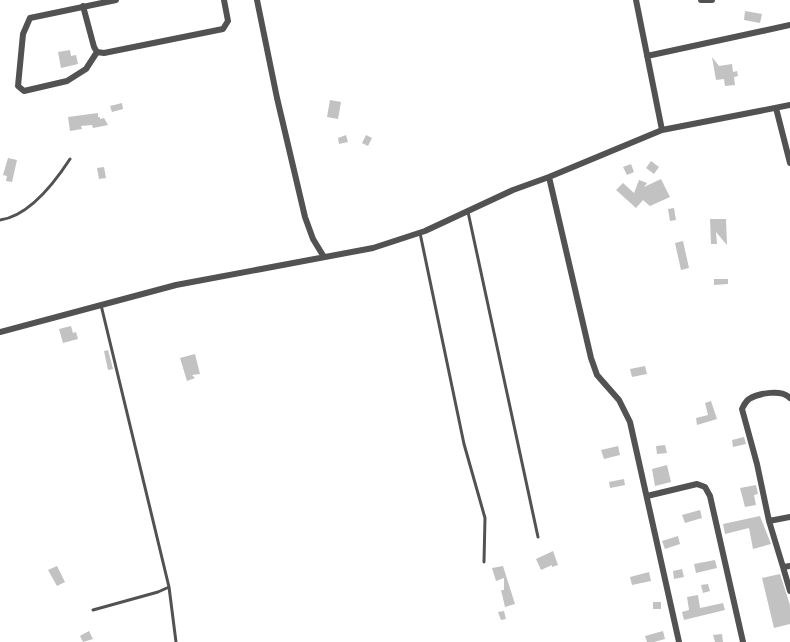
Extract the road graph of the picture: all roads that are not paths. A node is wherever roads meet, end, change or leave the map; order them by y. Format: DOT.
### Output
graph roads {
  1 [pos="116,0"];
  2 [pos="224,0"];
  3 [pos="257,0"];
  4 [pos="636,0"];
  5 [pos="701,0"];
  6 [pos="712,0"];
  7 [pos="83,6"];
  8 [pos="790,25"];
  9 [pos="97,52"];
  10 [pos="647,56"];
  11 [pos="790,106"];
  12 [pos="776,108"];
  13 [pos="662,130"];
  14 [pos="788,149"];
  15 [pos="70,159"];
  16 [pos="790,163"];
  17 [pos="549,177"];
  18 [pos="467,211"];
  19 [pos="0,220"];
  20 [pos="420,233"];
  21 [pos="324,257"];
  22 [pos="101,305"];
  23 [pos="0,332"];
  24 [pos="790,398"];
  25 [pos="647,496"];
  26 [pos="790,517"];
  27 [pos="769,521"];
  28 [pos="538,538"];
  29 [pos="484,562"];
  30 [pos="787,566"];
  31 [pos="169,587"];
  32 [pos="790,591"];
  33 [pos="93,610"];
  34 [pos="176,642"];
  35 [pos="679,642"];
  36 [pos="743,642"];
  1 -- 7 [label="street"];
  2 -- 9 [label="street"];
  3 -- 21 [label="street"];
  4 -- 10 [label="street"];
  5 -- 6 [label="street"];
  7 -- 9 [label="street"];
  7 -- 9 [label="street"];
  8 -- 10 [label="street"];
  10 -- 13 [label="street"];
  11 -- 12 [label="street"];
  12 -- 13 [label="street"];
  12 -- 14 [label="street"];
  13 -- 17 [label="street"];
  14 -- 16 [label="street"];
  15 -- 19 [label="lane"];
  17 -- 18 [label="street"];
  17 -- 25 [label="street"];
  18 -- 20 [label="street"];
  18 -- 28 [label="lane"];
  20 -- 21 [label="street"];
  20 -- 29 [label="lane"];
  21 -- 22 [label="street"];
  22 -- 23 [label="street"];
  22 -- 31 [label="lane"];
  24 -- 27 [label="street"];
  25 -- 35 [label="street"];
  25 -- 36 [label="street"];
  26 -- 27 [label="street"];
  27 -- 30 [label="street"];
  30 -- 32 [label="street"];
  31 -- 33 [label="lane"];
  31 -- 34 [label="lane"];
}
